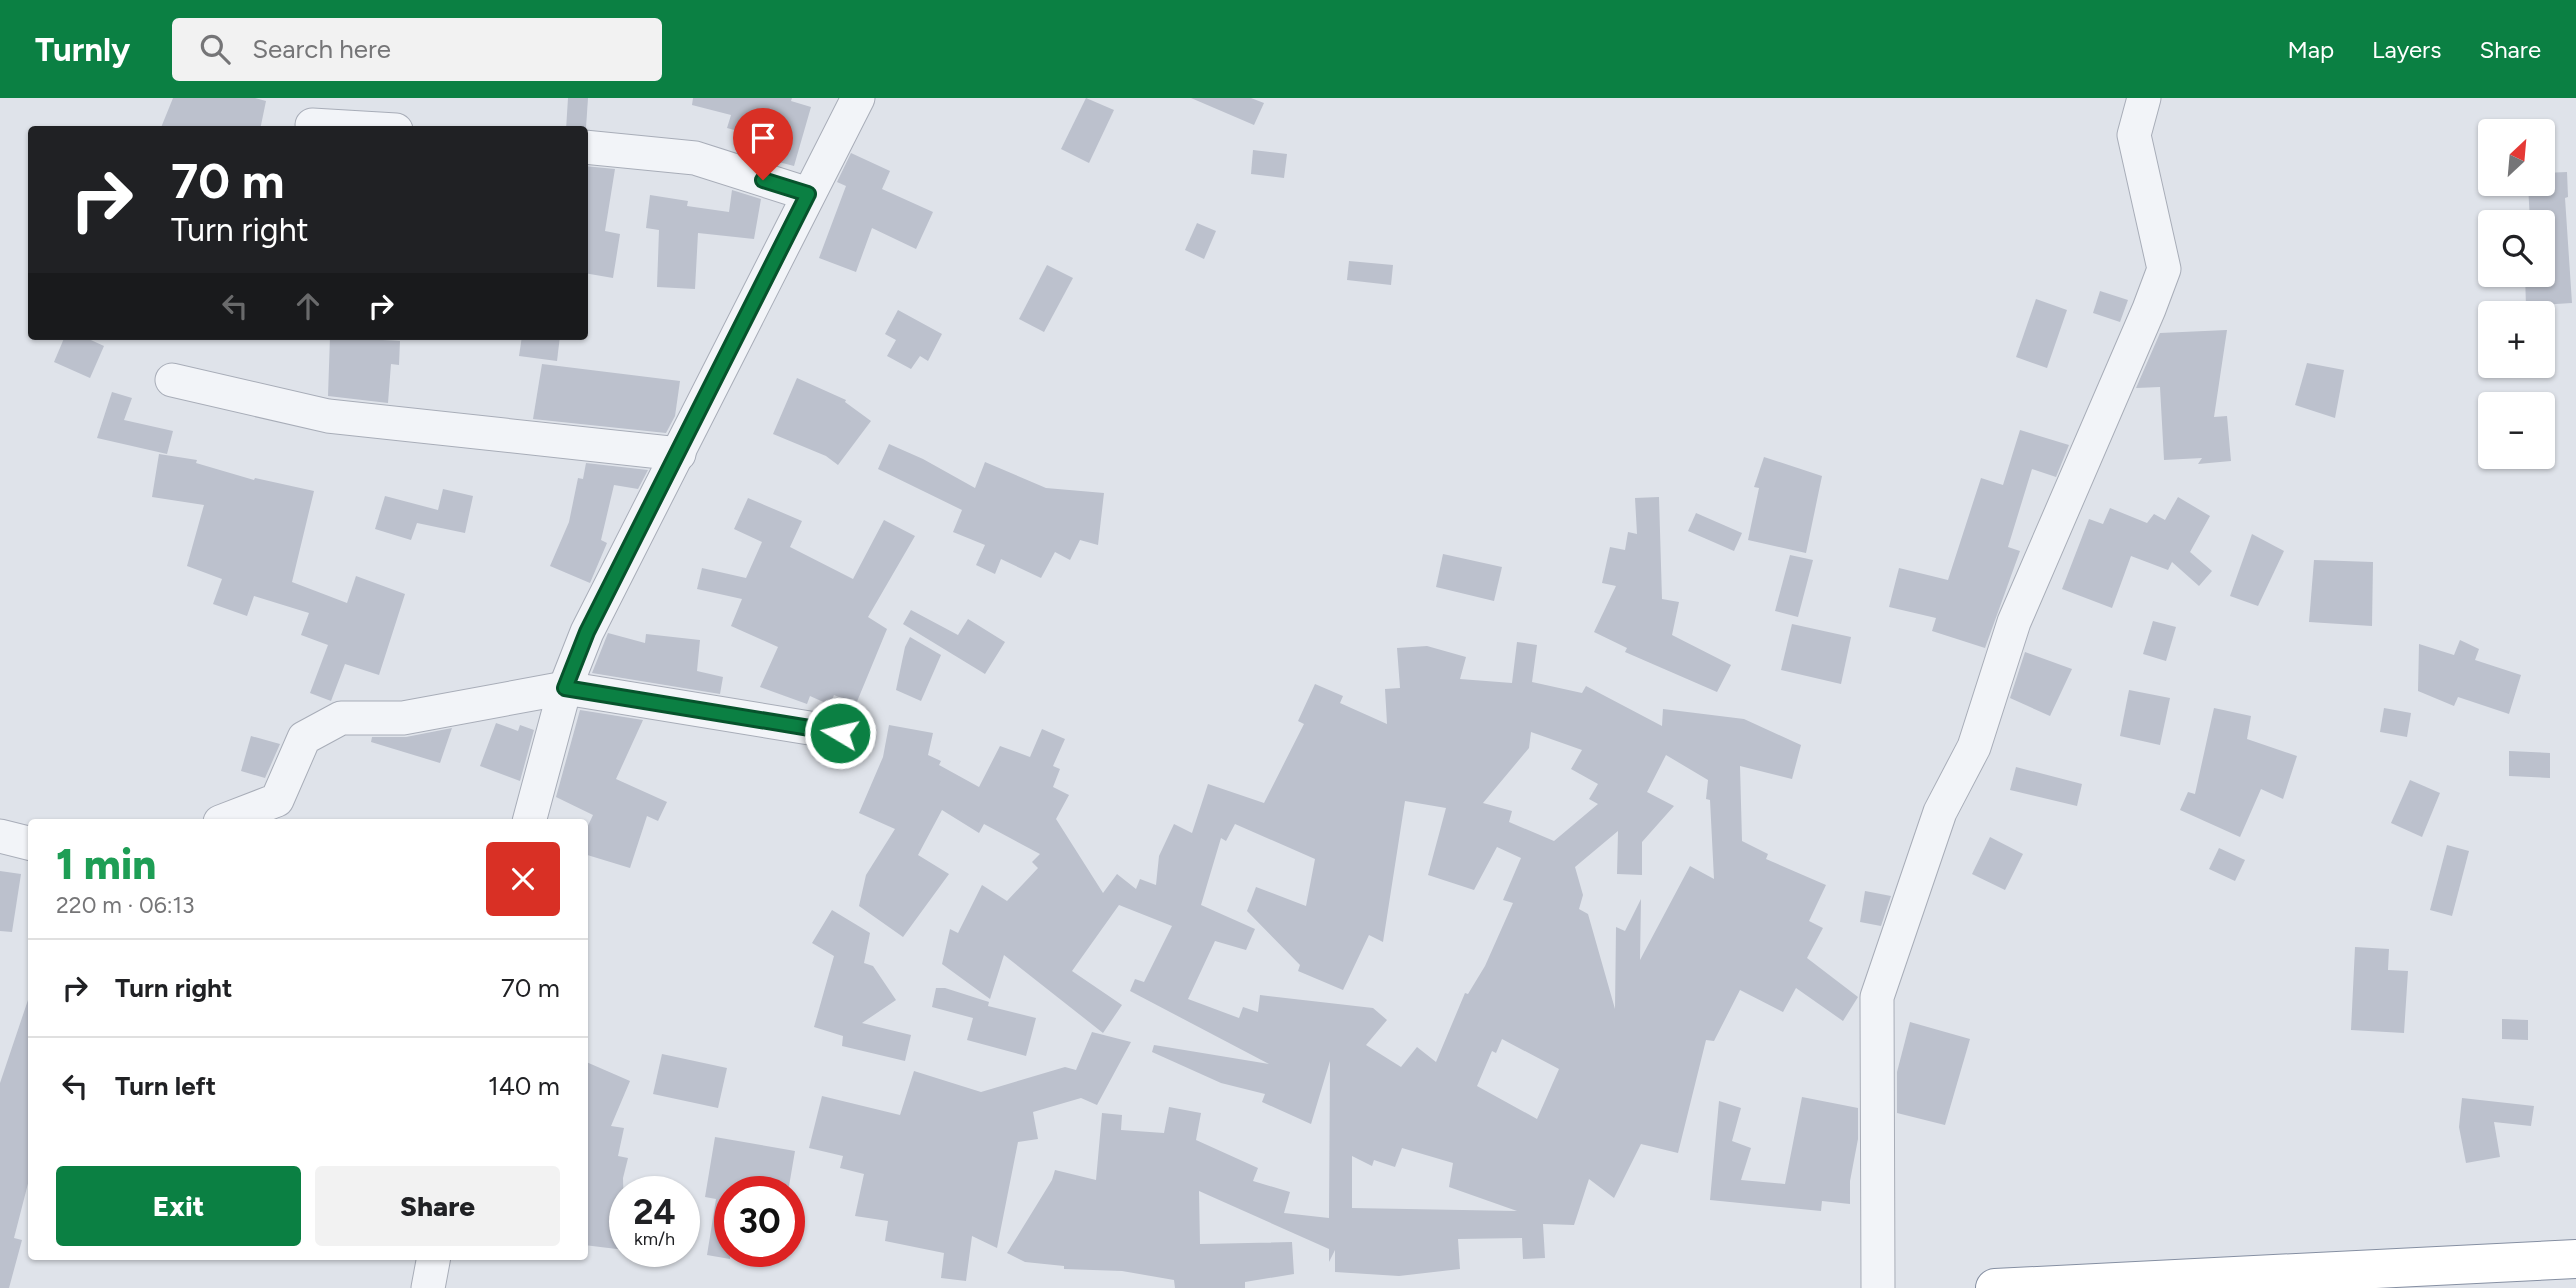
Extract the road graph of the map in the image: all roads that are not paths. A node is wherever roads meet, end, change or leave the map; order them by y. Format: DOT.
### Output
graph roads {
  1 [pos="858,98"];
  2 [pos="2144,98"];
  3 [pos="312,125"];
  4 [pos="329,126"];
  5 [pos="588,147"];
  6 [pos="808,194"];
  7 [pos="172,380"];
  8 [pos="679,454"];
  9 [pos="565,688"];
  10 [pos="840,733"];
  11 [pos="228,819"];
  12 [pos="530,819"];
  13 [pos="0,836"];
  14 [pos="28,843"];
  15 [pos="2576,1259"];
  16 [pos="433,1260"];
  17 [pos="2122,1284"];
  18 [pos="428,1288"];
  19 [pos="1878,1288"];
  20 [pos="1995,1288"];
  1 -- 6 [label="street"];
  2 -- 19 [label="street"];
  3 -- 4 [label="street"];
  5 -- 6 [label="street"];
  6 -- 8 [label="street"];
  7 -- 8 [label="street"];
  8 -- 9 [label="street"];
  9 -- 10 [label="street"];
  9 -- 11 [label="street"];
  9 -- 12 [label="street"];
  13 -- 14 [label="street"];
  15 -- 17 [label="highway"];
  16 -- 18 [label="street"];
  17 -- 20 [label="highway"];
}
